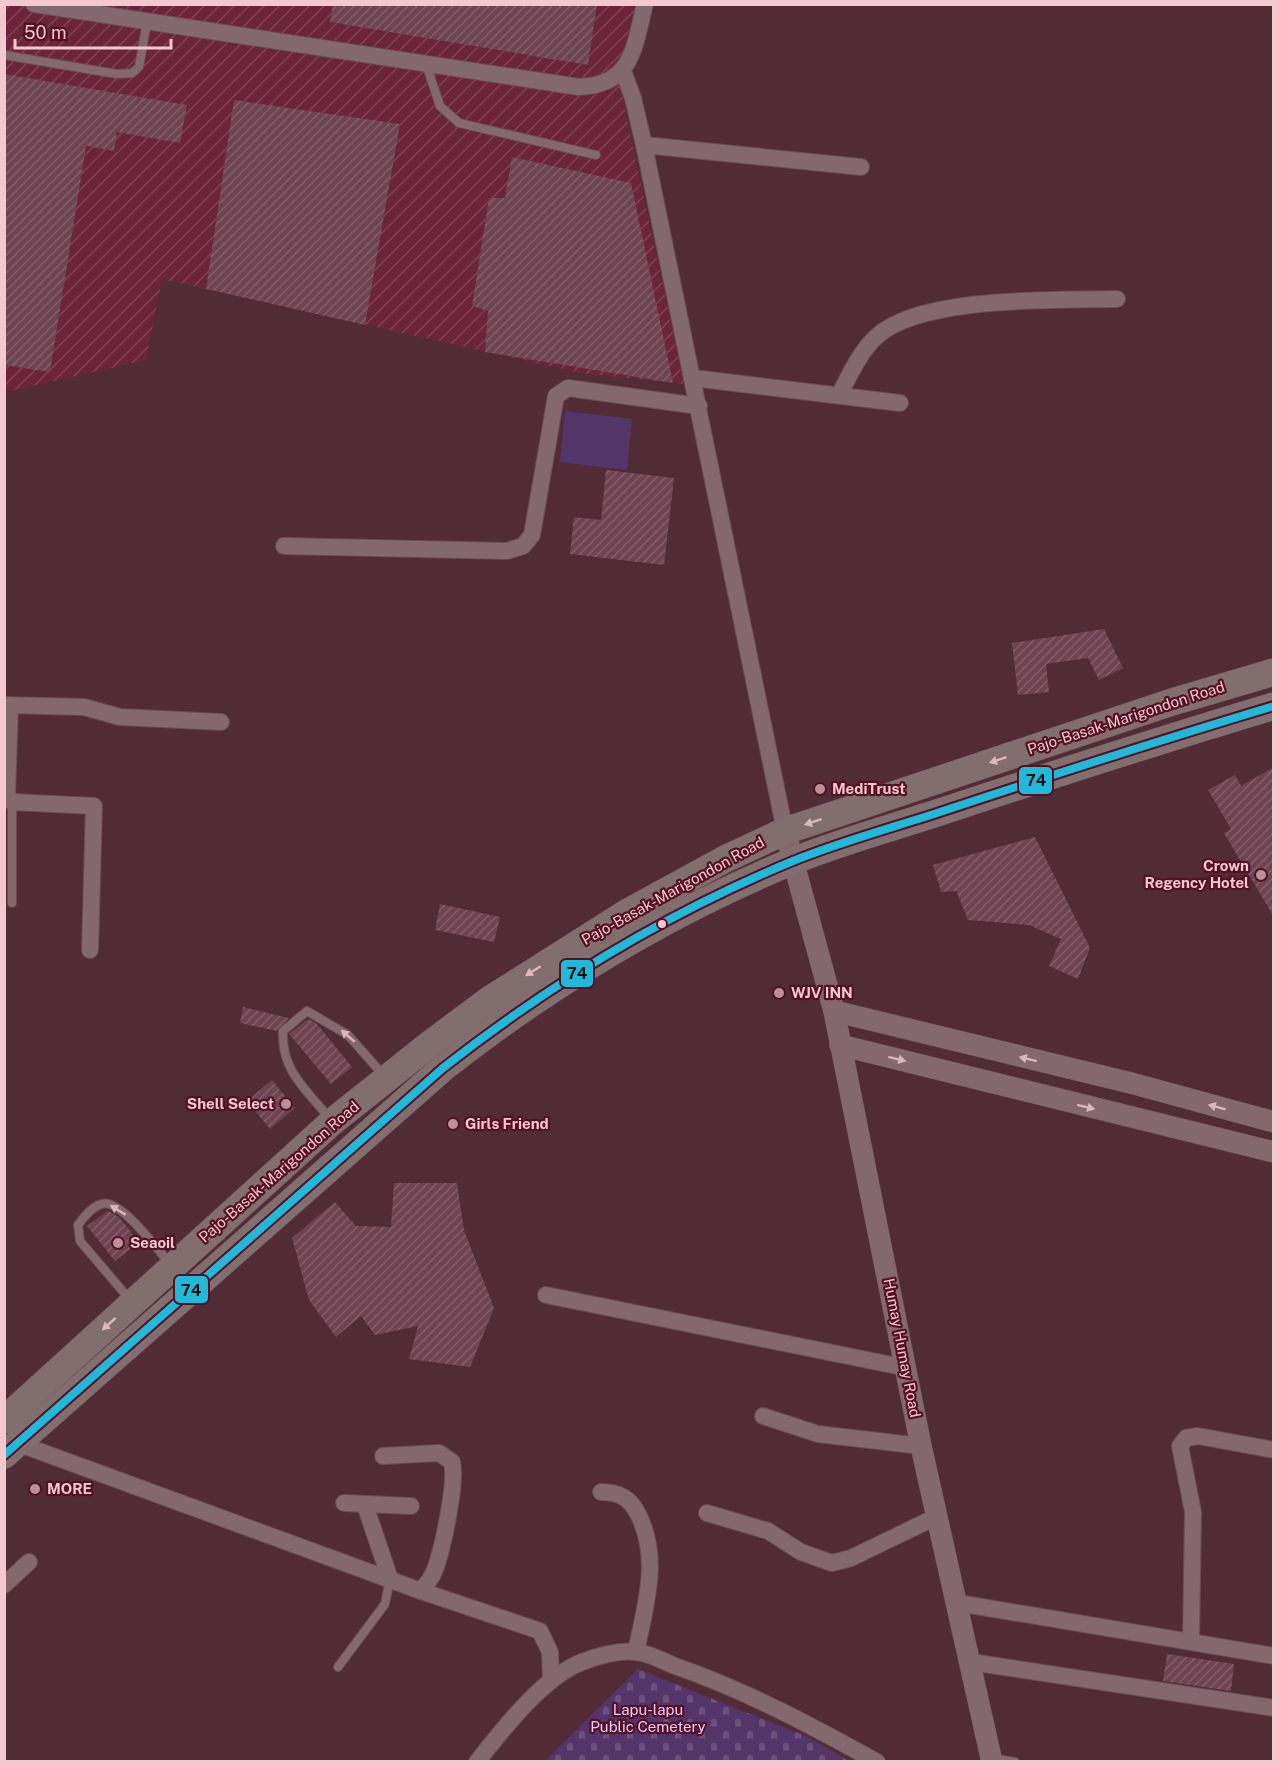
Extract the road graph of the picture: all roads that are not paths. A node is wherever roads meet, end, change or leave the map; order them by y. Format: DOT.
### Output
graph roads {
  1 [pos="34,4"];
  2 [pos="645,4"];
  3 [pos="119,11"];
  4 [pos="147,22"];
  5 [pos="4,55"];
  6 [pos="426,64"];
  7 [pos="623,71"];
  8 [pos="644,145"];
  9 [pos="597,155"];
  10 [pos="861,167"];
  11 [pos="1117,299"];
  12 [pos="693,378"];
  13 [pos="839,395"];
  14 [pos="900,403"];
  15 [pos="699,406"];
  16 [pos="284,546"];
  17 [pos="1274,672"];
  18 [pos="7,705"];
  19 [pos="1274,706"];
  20 [pos="221,722"];
  21 [pos="12,802"];
  22 [pos="785,831"];
  23 [pos="795,860"];
  24 [pos="12,903"];
  25 [pos="90,950"];
  26 [pos="834,1011"];
  27 [pos="840,1045"];
  28 [pos="387,1079"];
  29 [pos="1131,1083"];
  30 [pos="1122,1116"];
  31 [pos="332,1122"];
  32 [pos="1274,1122"];
  33 [pos="1274,1152"];
  34 [pos="172,1267"];
  35 [pos="546,1295"];
  36 [pos="132,1303"];
  37 [pos="907,1368"];
  38 [pos="762,1416"];
  39 [pos="9,1439"];
  40 [pos="921,1446"];
  41 [pos="1274,1450"];
  42 [pos="383,1456"];
  43 [pos="601,1492"];
  44 [pos="344,1503"];
  45 [pos="365,1505"];
  46 [pos="411,1506"];
  47 [pos="707,1513"];
  48 [pos="938,1516"];
  49 [pos="30,1562"];
  50 [pos="390,1579"];
  51 [pos="4,1586"];
  52 [pos="421,1591"];
  53 [pos="958,1603"];
  54 [pos="1191,1642"];
  55 [pos="636,1652"];
  56 [pos="1274,1656"];
  57 [pos="971,1662"];
  58 [pos="338,1667"];
  59 [pos="551,1680"];
  60 [pos="1274,1708"];
  61 [pos="991,1760"];
  62 [pos="477,1761"];
  63 [pos="876,1761"];
  64 [pos="1015,1761"];
  1 -- 3 [label="street"];
  2 -- 7 [label="street"];
  3 -- 4 [label="street"];
  4 -- 5 [label="lane"];
  4 -- 6 [label="street"];
  6 -- 7 [label="street"];
  6 -- 9 [label="lane"];
  7 -- 8 [label="street"];
  8 -- 10 [label="street"];
  8 -- 12 [label="street"];
  11 -- 13 [label="street"];
  12 -- 13 [label="street"];
  12 -- 15 [label="street"];
  13 -- 14 [label="street"];
  15 -- 16 [label="street"];
  15 -- 22 [label="street"];
  17 -- 22 [label="main road, Pajo-Basak-Marigondon Road, one-way"];
  18 -- 20 [label="street"];
  18 -- 21 [label="street"];
  19 -- 23 [label="main road, Pajo-Basak-Marigondon Road"];
  21 -- 24 [label="lane"];
  21 -- 25 [label="street"];
  22 -- 23 [label="street, Humay Humay Road"];
  22 -- 28 [label="main road, Pajo-Basak-Marigondon Road, one-way"];
  23 -- 26 [label="street, Humay Humay Road"];
  23 -- 39 [label="main road, Pajo-Basak-Marigondon Road"];
  26 -- 27 [label="street, Humay Humay Road"];
  29 -- 26 [label="street, one-way"];
  27 -- 30 [label="street, one-way"];
  27 -- 37 [label="street, Humay Humay Road"];
  28 -- 31 [label="main road, Pajo-Basak-Marigondon Road"];
  28 -- 31 [label="lane, one-way"];
  29 -- 30 [label="street"];
  32 -- 29 [label="street, one-way"];
  30 -- 33 [label="street"];
  31 -- 34 [label="main road, Pajo-Basak-Marigondon Road"];
  34 -- 36 [label="main road, Pajo-Basak-Marigondon Road"];
  34 -- 36 [label="lane, one-way"];
  35 -- 37 [label="street"];
  36 -- 39 [label="main road, Pajo-Basak-Marigondon Road, one-way"];
  37 -- 40 [label="street, Humay Humay Road"];
  38 -- 40 [label="street"];
  39 -- 50 [label="street"];
  40 -- 48 [label="street, Humay Humay Road"];
  41 -- 54 [label="street"];
  42 -- 52 [label="street"];
  43 -- 55 [label="street"];
  44 -- 45 [label="street"];
  45 -- 46 [label="street"];
  45 -- 50 [label="street"];
  47 -- 48 [label="street"];
  48 -- 53 [label="street, Humay Humay Road"];
  49 -- 51 [label="street"];
  50 -- 52 [label="street"];
  50 -- 58 [label="lane"];
  52 -- 59 [label="street"];
  53 -- 54 [label="street"];
  53 -- 57 [label="street, Humay Humay Road"];
  54 -- 56 [label="street"];
  55 -- 59 [label="street"];
  55 -- 63 [label="street"];
  57 -- 60 [label="street"];
  57 -- 61 [label="street, Humay Humay Road"];
  59 -- 62 [label="street"];
  61 -- 64 [label="lane"];
}
